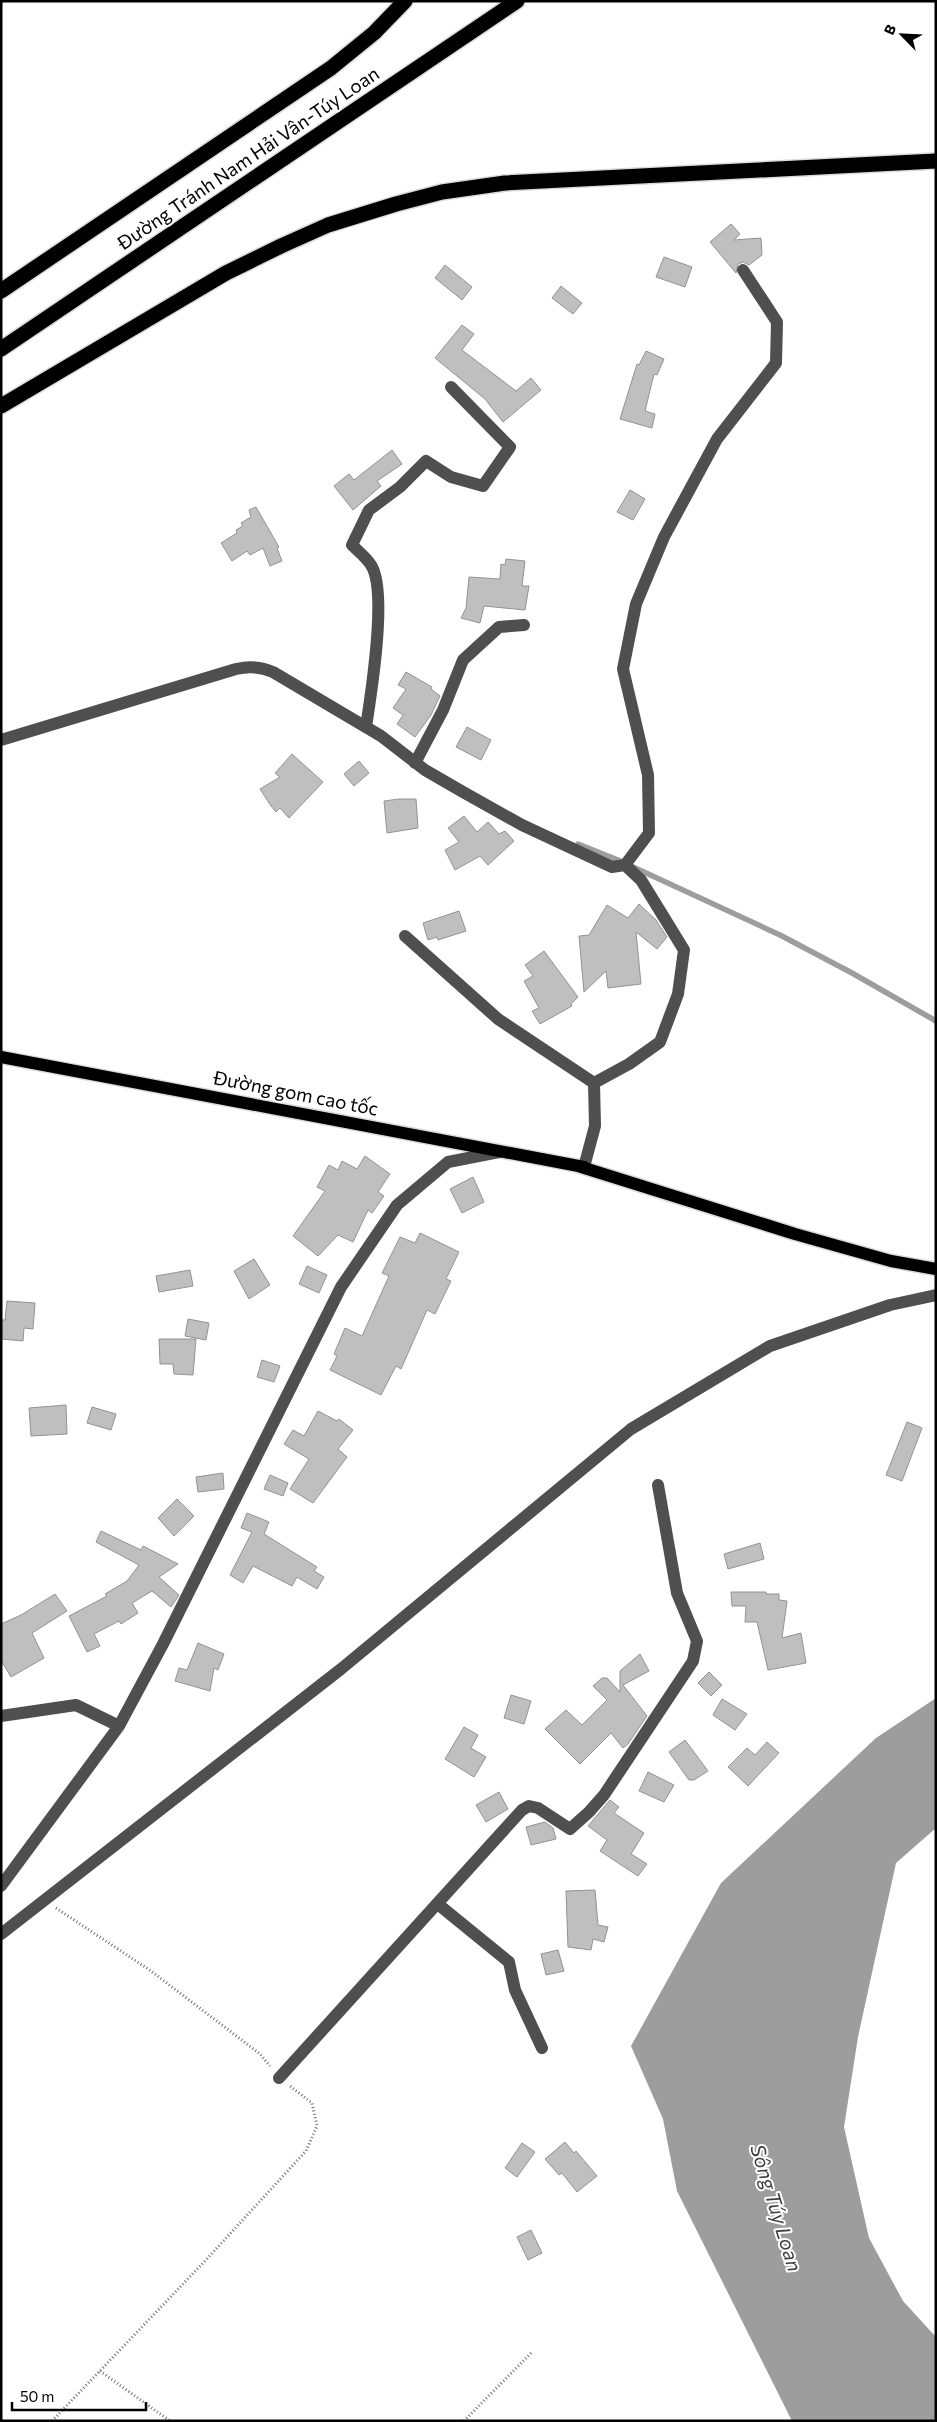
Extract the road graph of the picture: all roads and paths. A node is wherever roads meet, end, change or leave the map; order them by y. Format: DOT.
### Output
graph roads {
  1 [pos="405,1"];
  2 [pos="516,1"];
  3 [pos="936,161"];
  4 [pos="743,270"];
  5 [pos="1,291"];
  6 [pos="1,349"];
  7 [pos="451,387"];
  8 [pos="1,406"];
  9 [pos="524,625"];
  10 [pos="366,728"];
  11 [pos="1,740"];
  12 [pos="415,763"];
  13 [pos="625,865"];
  14 [pos="405,936"];
  15 [pos="1,1057"];
  16 [pos="594,1083"];
  17 [pos="498,1152"];
  18 [pos="584,1167"];
  19 [pos="936,1270"];
  20 [pos="936,1295"];
  21 [pos="658,1485"];
  22 [pos="1,1716"];
  23 [pos="119,1726"];
  24 [pos="1,1886"];
  25 [pos="45,1901"];
  26 [pos="439,1905"];
  27 [pos="1,1934"];
  28 [pos="542,2048"];
  29 [pos="279,2078"];
  30 [pos="532,2352"];
  31 [pos="100,2371"];
  32 [pos="52,2421"];
  33 [pos="170,2421"];
  34 [pos="464,2421"];
  1 -- 5 [label="highway"];
  2 -- 6 [label="highway, Đường Tránh Nam Hải Vân-Túy Loan"];
  3 -- 8 [label="highway"];
  4 -- 13 [label="street"];
  7 -- 10 [label="street"];
  9 -- 12 [label="street"];
  10 -- 11 [label="street"];
  10 -- 12 [label="street"];
  12 -- 13 [label="street"];
  13 -- 16 [label="street"];
  14 -- 16 [label="street"];
  15 -- 18 [label="main road, Đường gom cao tốc"];
  16 -- 18 [label="street"];
  17 -- 18 [label="main road"];
  17 -- 23 [label="street"];
  18 -- 19 [label="main road"];
  20 -- 25 [label="street"];
  21 -- 26 [label="street"];
  22 -- 23 [label="street"];
  23 -- 24 [label="street"];
  25 -- 27 [label="street"];
  25 -- 29 [label="path"];
  26 -- 28 [label="street"];
  26 -- 29 [label="street"];
  29 -- 31 [label="path"];
  30 -- 34 [label="path"];
  31 -- 32 [label="path"];
  31 -- 33 [label="path"];
}
